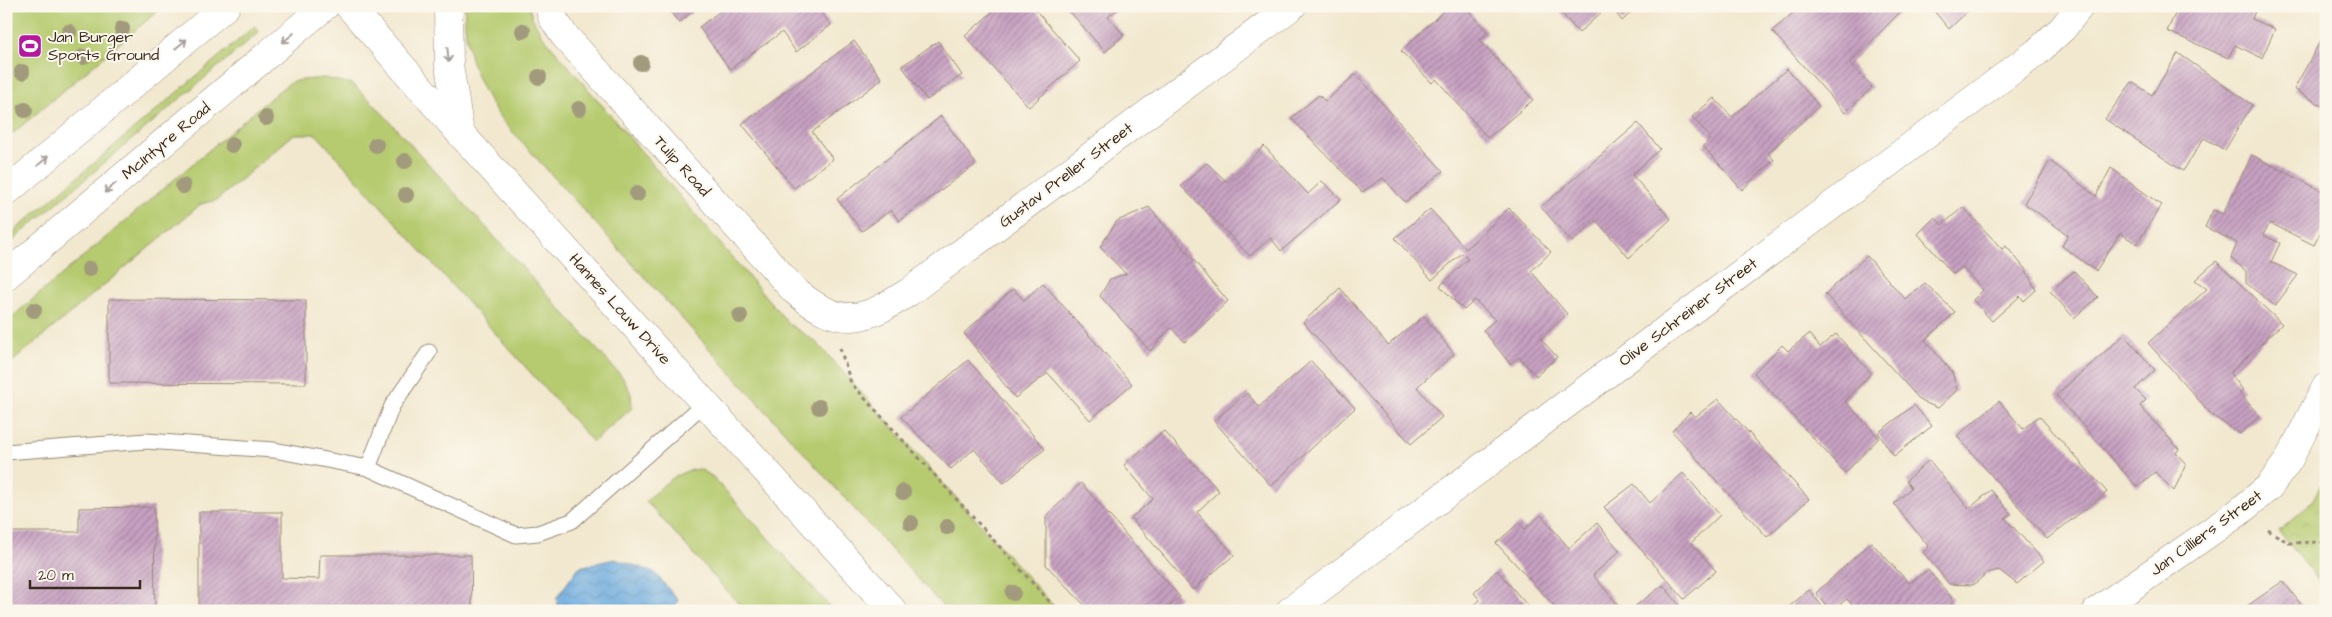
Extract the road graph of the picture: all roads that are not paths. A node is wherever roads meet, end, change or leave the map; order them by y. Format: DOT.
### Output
graph roads {
  1 [pos="226,6"];
  2 [pos="325,6"];
  3 [pos="348,6"];
  4 [pos="448,6"];
  5 [pos="548,6"];
  6 [pos="1292,6"];
  7 [pos="2080,6"];
  8 [pos="460,133"];
  9 [pos="6,192"];
  10 [pos="6,276"];
  11 [pos="830,314"];
  12 [pos="429,352"];
  13 [pos="2326,387"];
  14 [pos="705,403"];
  15 [pos="6,452"];
  16 [pos="368,468"];
  17 [pos="2098,610"];
  18 [pos="893,611"];
  19 [pos="1290,611"];
  9 -- 1 [label="street, one-way"];
  2 -- 10 [label="street, McIntyre Road, one-way"];
  3 -- 8 [label="street, Hannes Louw Drive"];
  4 -- 8 [label="street, one-way"];
  5 -- 11 [label="street, Tulip Road"];
  6 -- 11 [label="street, Gustav Preller Street"];
  7 -- 19 [label="street, Olive Schreiner Street"];
  8 -- 14 [label="street, Hannes Louw Drive"];
  12 -- 16 [label="lane"];
  13 -- 17 [label="street, Jan Cilliers Street"];
  14 -- 16 [label="lane"];
  14 -- 18 [label="street, Hannes Louw Drive"];
  15 -- 16 [label="lane"];
}
